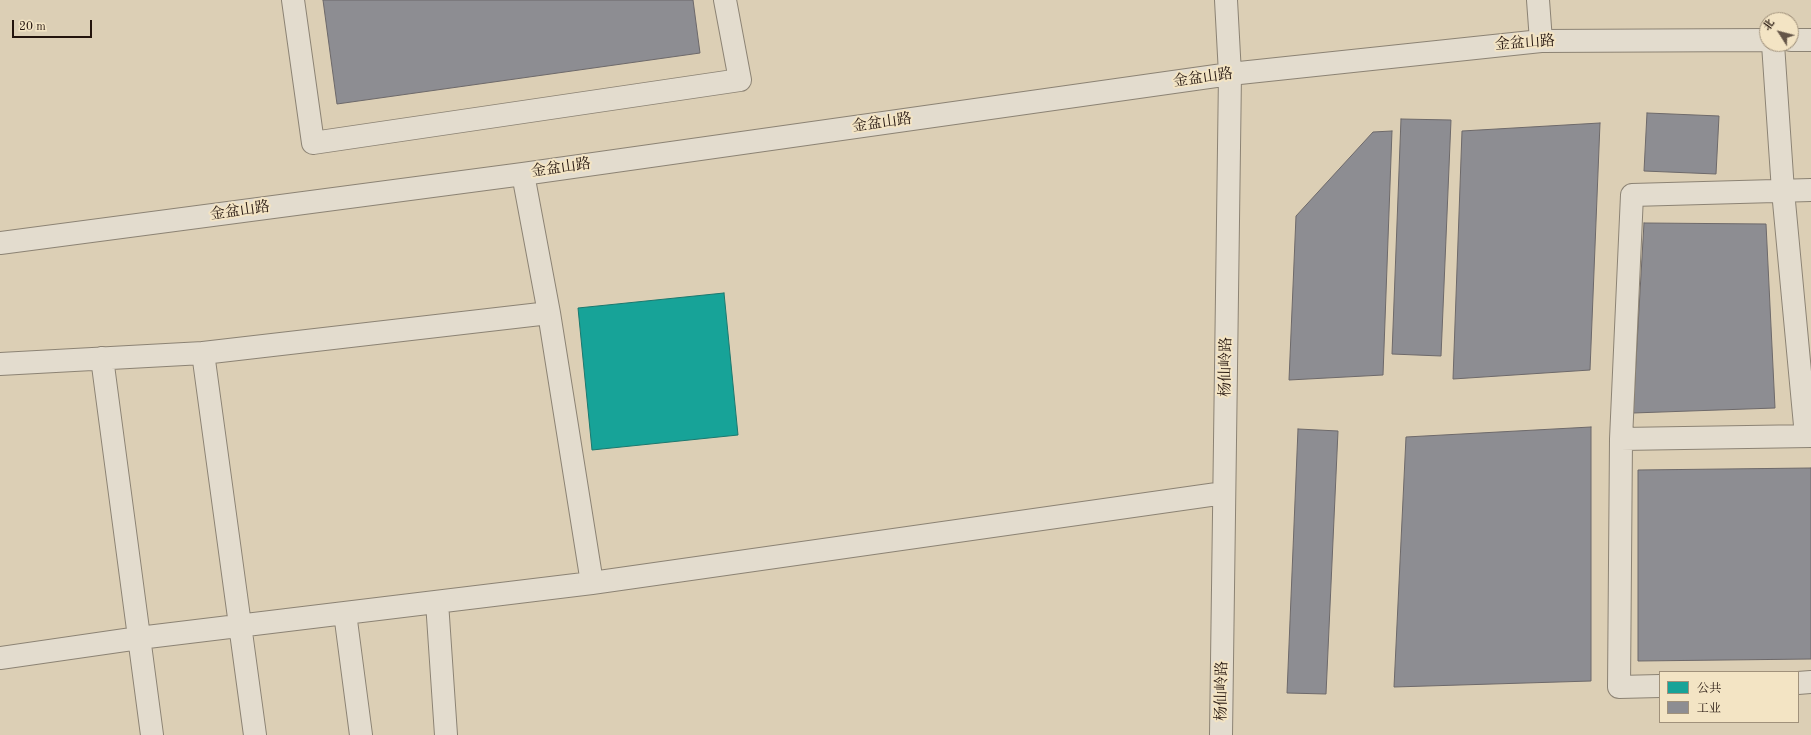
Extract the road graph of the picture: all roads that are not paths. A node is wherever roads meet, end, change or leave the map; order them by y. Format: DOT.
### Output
graph roads {
  1 [pos="293,0"];
  2 [pos="725,0"];
  3 [pos="1226,0"];
  4 [pos="1538,0"];
  5 [pos="1759,40"];
  6 [pos="1799,40"];
  7 [pos="1811,40"];
  8 [pos="1541,41"];
  9 [pos="1773,52"];
  10 [pos="1230,74"];
  11 [pos="523,174"];
  12 [pos="1783,190"];
  13 [pos="1811,190"];
  14 [pos="0,243"];
  15 [pos="549,313"];
  16 [pos="203,353"];
  17 [pos="102,358"];
  18 [pos="0,364"];
  19 [pos="1808,436"];
  20 [pos="1621,438"];
  21 [pos="1224,493"];
  22 [pos="592,583"];
  23 [pos="436,602"];
  24 [pos="345,613"];
  25 [pos="240,625"];
  26 [pos="139,638"];
  27 [pos="0,658"];
  28 [pos="1811,682"];
  29 [pos="1799,683"];
  30 [pos="1659,686"];
  31 [pos="152,735"];
  32 [pos="254,735"];
  33 [pos="361,735"];
  34 [pos="446,735"];
  35 [pos="1221,735"];
  1 -- 2 [label="street"];
  3 -- 10 [label="street, 杨仙岭路"];
  4 -- 8 [label="street"];
  5 -- 8 [label="street, 金盆山路"];
  6 -- 7 [label="street"];
  8 -- 10 [label="street, 金盆山路"];
  9 -- 12 [label="street"];
  10 -- 11 [label="street, 金盆山路"];
  10 -- 21 [label="street, 杨仙岭路"];
  11 -- 14 [label="street, 金盆山路"];
  11 -- 15 [label="street"];
  12 -- 13 [label="street"];
  12 -- 19 [label="street"];
  12 -- 20 [label="street"];
  15 -- 16 [label="street"];
  15 -- 22 [label="street"];
  16 -- 17 [label="street"];
  16 -- 25 [label="street"];
  17 -- 18 [label="street"];
  17 -- 26 [label="street"];
  19 -- 20 [label="street"];
  20 -- 30 [label="street"];
  21 -- 22 [label="street"];
  21 -- 35 [label="street, 杨仙岭路"];
  22 -- 23 [label="street"];
  23 -- 24 [label="street"];
  23 -- 34 [label="street"];
  24 -- 25 [label="street"];
  24 -- 33 [label="street"];
  25 -- 26 [label="street"];
  25 -- 32 [label="street"];
  26 -- 27 [label="street"];
  26 -- 31 [label="street"];
  28 -- 29 [label="street"];
}
